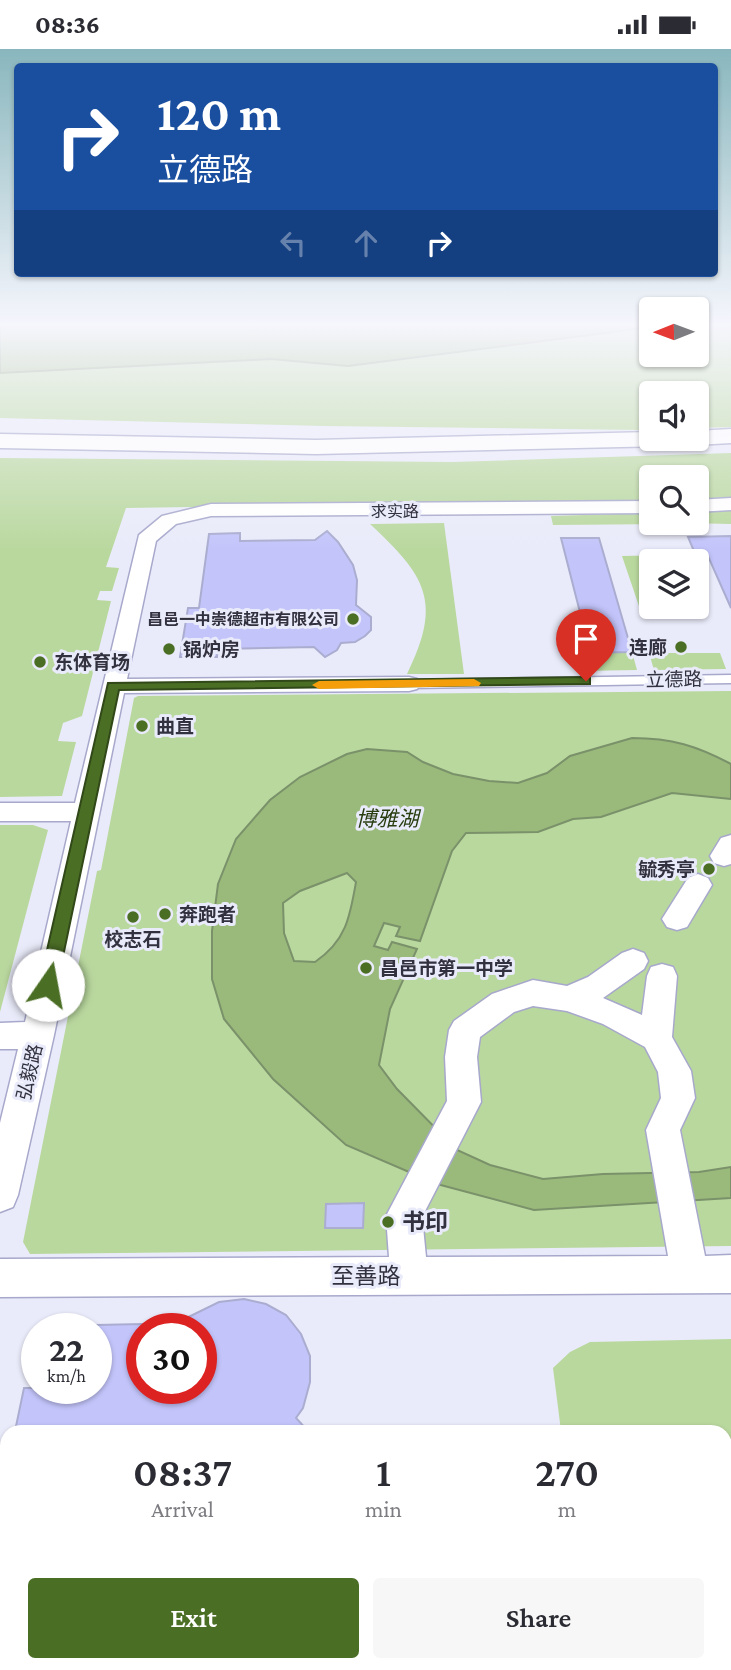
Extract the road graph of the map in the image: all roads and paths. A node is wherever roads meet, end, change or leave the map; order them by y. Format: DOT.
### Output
graph roads {
  1 [pos="731,436"];
  2 [pos="709,437"];
  3 [pos="639,440"];
  4 [pos="0,441"];
  5 [pos="731,504"];
  6 [pos="709,505"];
  7 [pos="639,507"];
  8 [pos="146,539"];
  9 [pos="731,679"];
  10 [pos="409,684"];
  11 [pos="113,686"];
  12 [pos="0,812"];
  13 [pos="85,812"];
  14 [pos="698,885"];
  15 [pos="677,919"];
  16 [pos="633,961"];
  17 [pos="662,976"];
  18 [pos="569,999"];
  19 [pos="38,1035"];
  20 [pos="0,1036"];
  21 [pos="656,1038"];
  22 [pos="0,1195"];
  23 [pos="731,1274"];
  24 [pos="690,1275"];
  25 [pos="409,1276"];
  26 [pos="0,1278"];
  1 -- 2 [label="street"];
  3 -- 4 [label="street"];
  5 -- 6 [label="street"];
  7 -- 8 [label="street, 求实路"];
  8 -- 11 [label="street, 弘毅路"];
  9 -- 10 [label="lane, 立德路"];
  10 -- 11 [label="street, 立德路"];
  11 -- 13 [label="street, 弘毅路"];
  12 -- 13 [label="street"];
  13 -- 19 [label="street, 弘毅路"];
  14 -- 15 [label="street"];
  16 -- 18 [label="street"];
  17 -- 21 [label="street"];
  18 -- 21 [label="street"];
  18 -- 25 [label="street"];
  19 -- 20 [label="street"];
  19 -- 22 [label="street, 弘毅路"];
  21 -- 24 [label="street"];
  23 -- 24 [label="street, 至善路"];
  24 -- 25 [label="street, 至善路"];
  25 -- 26 [label="street, 至善路"];
}
